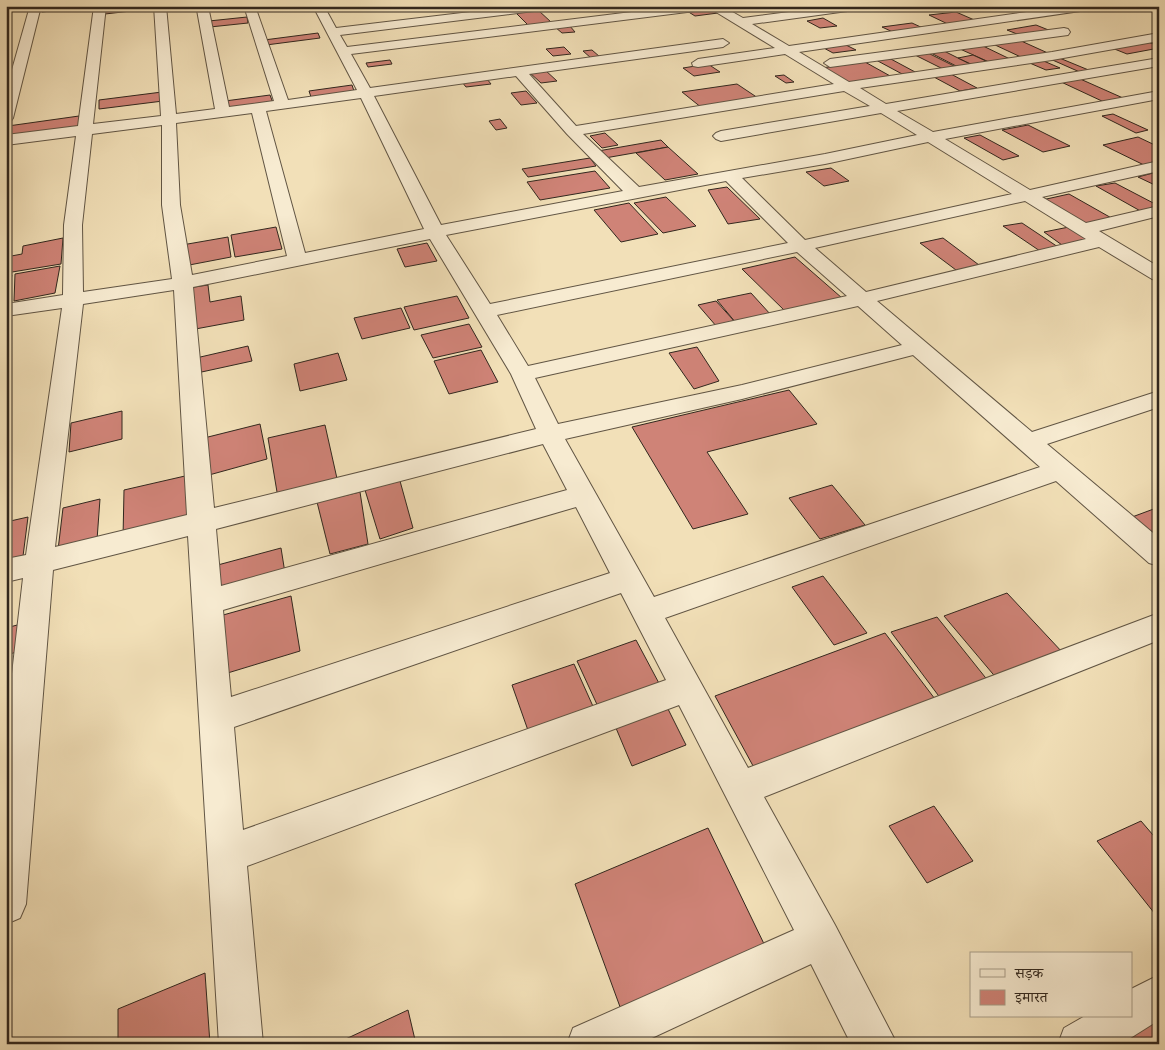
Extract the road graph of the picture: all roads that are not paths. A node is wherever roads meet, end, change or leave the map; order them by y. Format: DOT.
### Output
graph roads {
  1 [pos="36,6"];
  2 [pos="100,6"];
  3 [pos="160,6"];
  4 [pos="208,6"];
  5 [pos="249,6"];
  6 [pos="318,6"];
  7 [pos="550,6"];
  8 [pos="709,6"];
  9 [pos="714,6"];
  10 [pos="862,6"];
  11 [pos="1002,6"];
  12 [pos="1094,6"];
  13 [pos="524,8"];
  14 [pos="474,10"];
  15 [pos="1026,16"];
  16 [pos="741,22"];
  17 [pos="1064,32"];
  18 [pos="784,34"];
  19 [pos="766,37"];
  20 [pos="1159,37"];
  21 [pos="337,41"];
  22 [pos="723,43"];
  23 [pos="1102,47"];
  24 [pos="788,51"];
  25 [pos="814,65"];
  26 [pos="1154,65"];
  27 [pos="682,66"];
  28 [pos="520,72"];
  29 [pos="848,86"];
  30 [pos="366,93"];
  31 [pos="1159,95"];
  32 [pos="282,104"];
  33 [pos="884,107"];
  34 [pos="258,108"];
  35 [pos="223,112"];
  36 [pos="6,118"];
  37 [pos="169,119"];
  38 [pos="783,126"];
  39 [pos="85,130"];
  40 [pos="572,131"];
  41 [pos="721,136"];
  42 [pos="797,137"];
  43 [pos="930,137"];
  44 [pos="6,140"];
  45 [pos="811,148"];
  46 [pos="825,159"];
  47 [pos="1159,166"];
  48 [pos="730,175"];
  49 [pos="636,194"];
  50 [pos="1029,195"];
  51 [pos="1159,211"];
  52 [pos="1083,229"];
  53 [pos="435,232"];
  54 [pos="1102,241"];
  55 [pos="801,246"];
  56 [pos="297,259"];
  57 [pos="1154,268"];
  58 [pos="183,283"];
  59 [pos="862,298"];
  60 [pos="73,299"];
  61 [pos="6,310"];
  62 [pos="483,312"];
  63 [pos="919,347"];
  64 [pos="522,374"];
  65 [pos="1159,398"];
  66 [pos="550,434"];
  67 [pos="1030,441"];
  68 [pos="1061,469"];
  69 [pos="583,495"];
  70 [pos="200,521"];
  71 [pos="1159,555"];
  72 [pos="39,563"];
  73 [pos="6,571"];
  74 [pos="628,579"];
  75 [pos="206,602"];
  76 [pos="645,612"];
  77 [pos="1159,626"];
  78 [pos="687,687"];
  79 [pos="215,718"];
  80 [pos="741,788"];
  81 [pos="226,855"];
  82 [pos="6,904"];
  83 [pos="821,939"];
  84 [pos="1159,996"];
  85 [pos="1132,1012"];
  86 [pos="1123,1018"];
  87 [pos="241,1044"];
  88 [pos="589,1044"];
  89 [pos="875,1044"];
  90 [pos="1080,1044"];
  1 -- 36 [label="street"];
  2 -- 39 [label="street"];
  3 -- 37 [label="street"];
  4 -- 35 [label="street"];
  5 -- 32 [label="street"];
  6 -- 21 [label="street"];
  7 -- 13 [label="street"];
  8 -- 21 [label="street"];
  9 -- 16 [label="street"];
  10 -- 16 [label="street"];
  11 -- 15 [label="street"];
  12 -- 15 [label="street"];
  13 -- 14 [label="street"];
  14 -- 21 [label="street"];
  15 -- 17 [label="street"];
  15 -- 24 [label="street"];
  16 -- 19 [label="street"];
  17 -- 23 [label="street"];
  17 -- 25 [label="street"];
  18 -- 19 [label="street"];
  19 -- 24 [label="street"];
  20 -- 23 [label="street"];
  21 -- 30 [label="street"];
  22 -- 28 [label="street"];
  23 -- 26 [label="street"];
  23 -- 29 [label="street"];
  24 -- 25 [label="street"];
  24 -- 27 [label="street"];
  25 -- 29 [label="street"];
  26 -- 33 [label="street"];
  28 -- 30 [label="street"];
  28 -- 40 [label="street"];
  29 -- 33 [label="street"];
  29 -- 40 [label="street"];
  30 -- 32 [label="street"];
  30 -- 53 [label="street"];
  31 -- 43 [label="street"];
  32 -- 34 [label="street"];
  33 -- 38 [label="street"];
  33 -- 43 [label="street"];
  34 -- 35 [label="street"];
  34 -- 56 [label="street"];
  35 -- 37 [label="street"];
  37 -- 39 [label="street"];
  37 -- 58 [label="street"];
  38 -- 41 [label="street"];
  38 -- 42 [label="street"];
  39 -- 44 [label="street"];
  39 -- 60 [label="street"];
  40 -- 49 [label="street"];
  43 -- 46 [label="street"];
  43 -- 50 [label="street"];
  45 -- 46 [label="street"];
  46 -- 48 [label="street"];
  47 -- 50 [label="street"];
  48 -- 49 [label="street"];
  48 -- 55 [label="street"];
  49 -- 53 [label="street"];
  50 -- 52 [label="street"];
  50 -- 55 [label="street"];
  51 -- 52 [label="street"];
  52 -- 54 [label="street"];
  53 -- 56 [label="street"];
  53 -- 62 [label="street"];
  54 -- 57 [label="street"];
  54 -- 59 [label="street"];
  55 -- 59 [label="street"];
  55 -- 62 [label="street"];
  56 -- 58 [label="street"];
  58 -- 60 [label="street"];
  58 -- 70 [label="street"];
  59 -- 63 [label="street"];
  59 -- 64 [label="street"];
  60 -- 61 [label="street"];
  60 -- 72 [label="street"];
  62 -- 64 [label="street"];
  63 -- 66 [label="street"];
  63 -- 67 [label="street"];
  64 -- 66 [label="street"];
  65 -- 67 [label="street"];
  66 -- 69 [label="street"];
  66 -- 70 [label="street"];
  67 -- 68 [label="street"];
  68 -- 71 [label="street"];
  68 -- 76 [label="street"];
  69 -- 74 [label="street"];
  69 -- 75 [label="street"];
  70 -- 72 [label="street"];
  70 -- 75 [label="street"];
  72 -- 73 [label="street"];
  72 -- 82 [label="street"];
  74 -- 76 [label="street"];
  74 -- 79 [label="street"];
  75 -- 79 [label="street"];
  76 -- 78 [label="street"];
  77 -- 80 [label="street"];
  78 -- 80 [label="street"];
  78 -- 81 [label="street"];
  79 -- 81 [label="street"];
  80 -- 83 [label="street"];
  81 -- 87 [label="street"];
  83 -- 88 [label="street"];
  83 -- 89 [label="street"];
  84 -- 85 [label="street"];
  86 -- 90 [label="street"];
}
